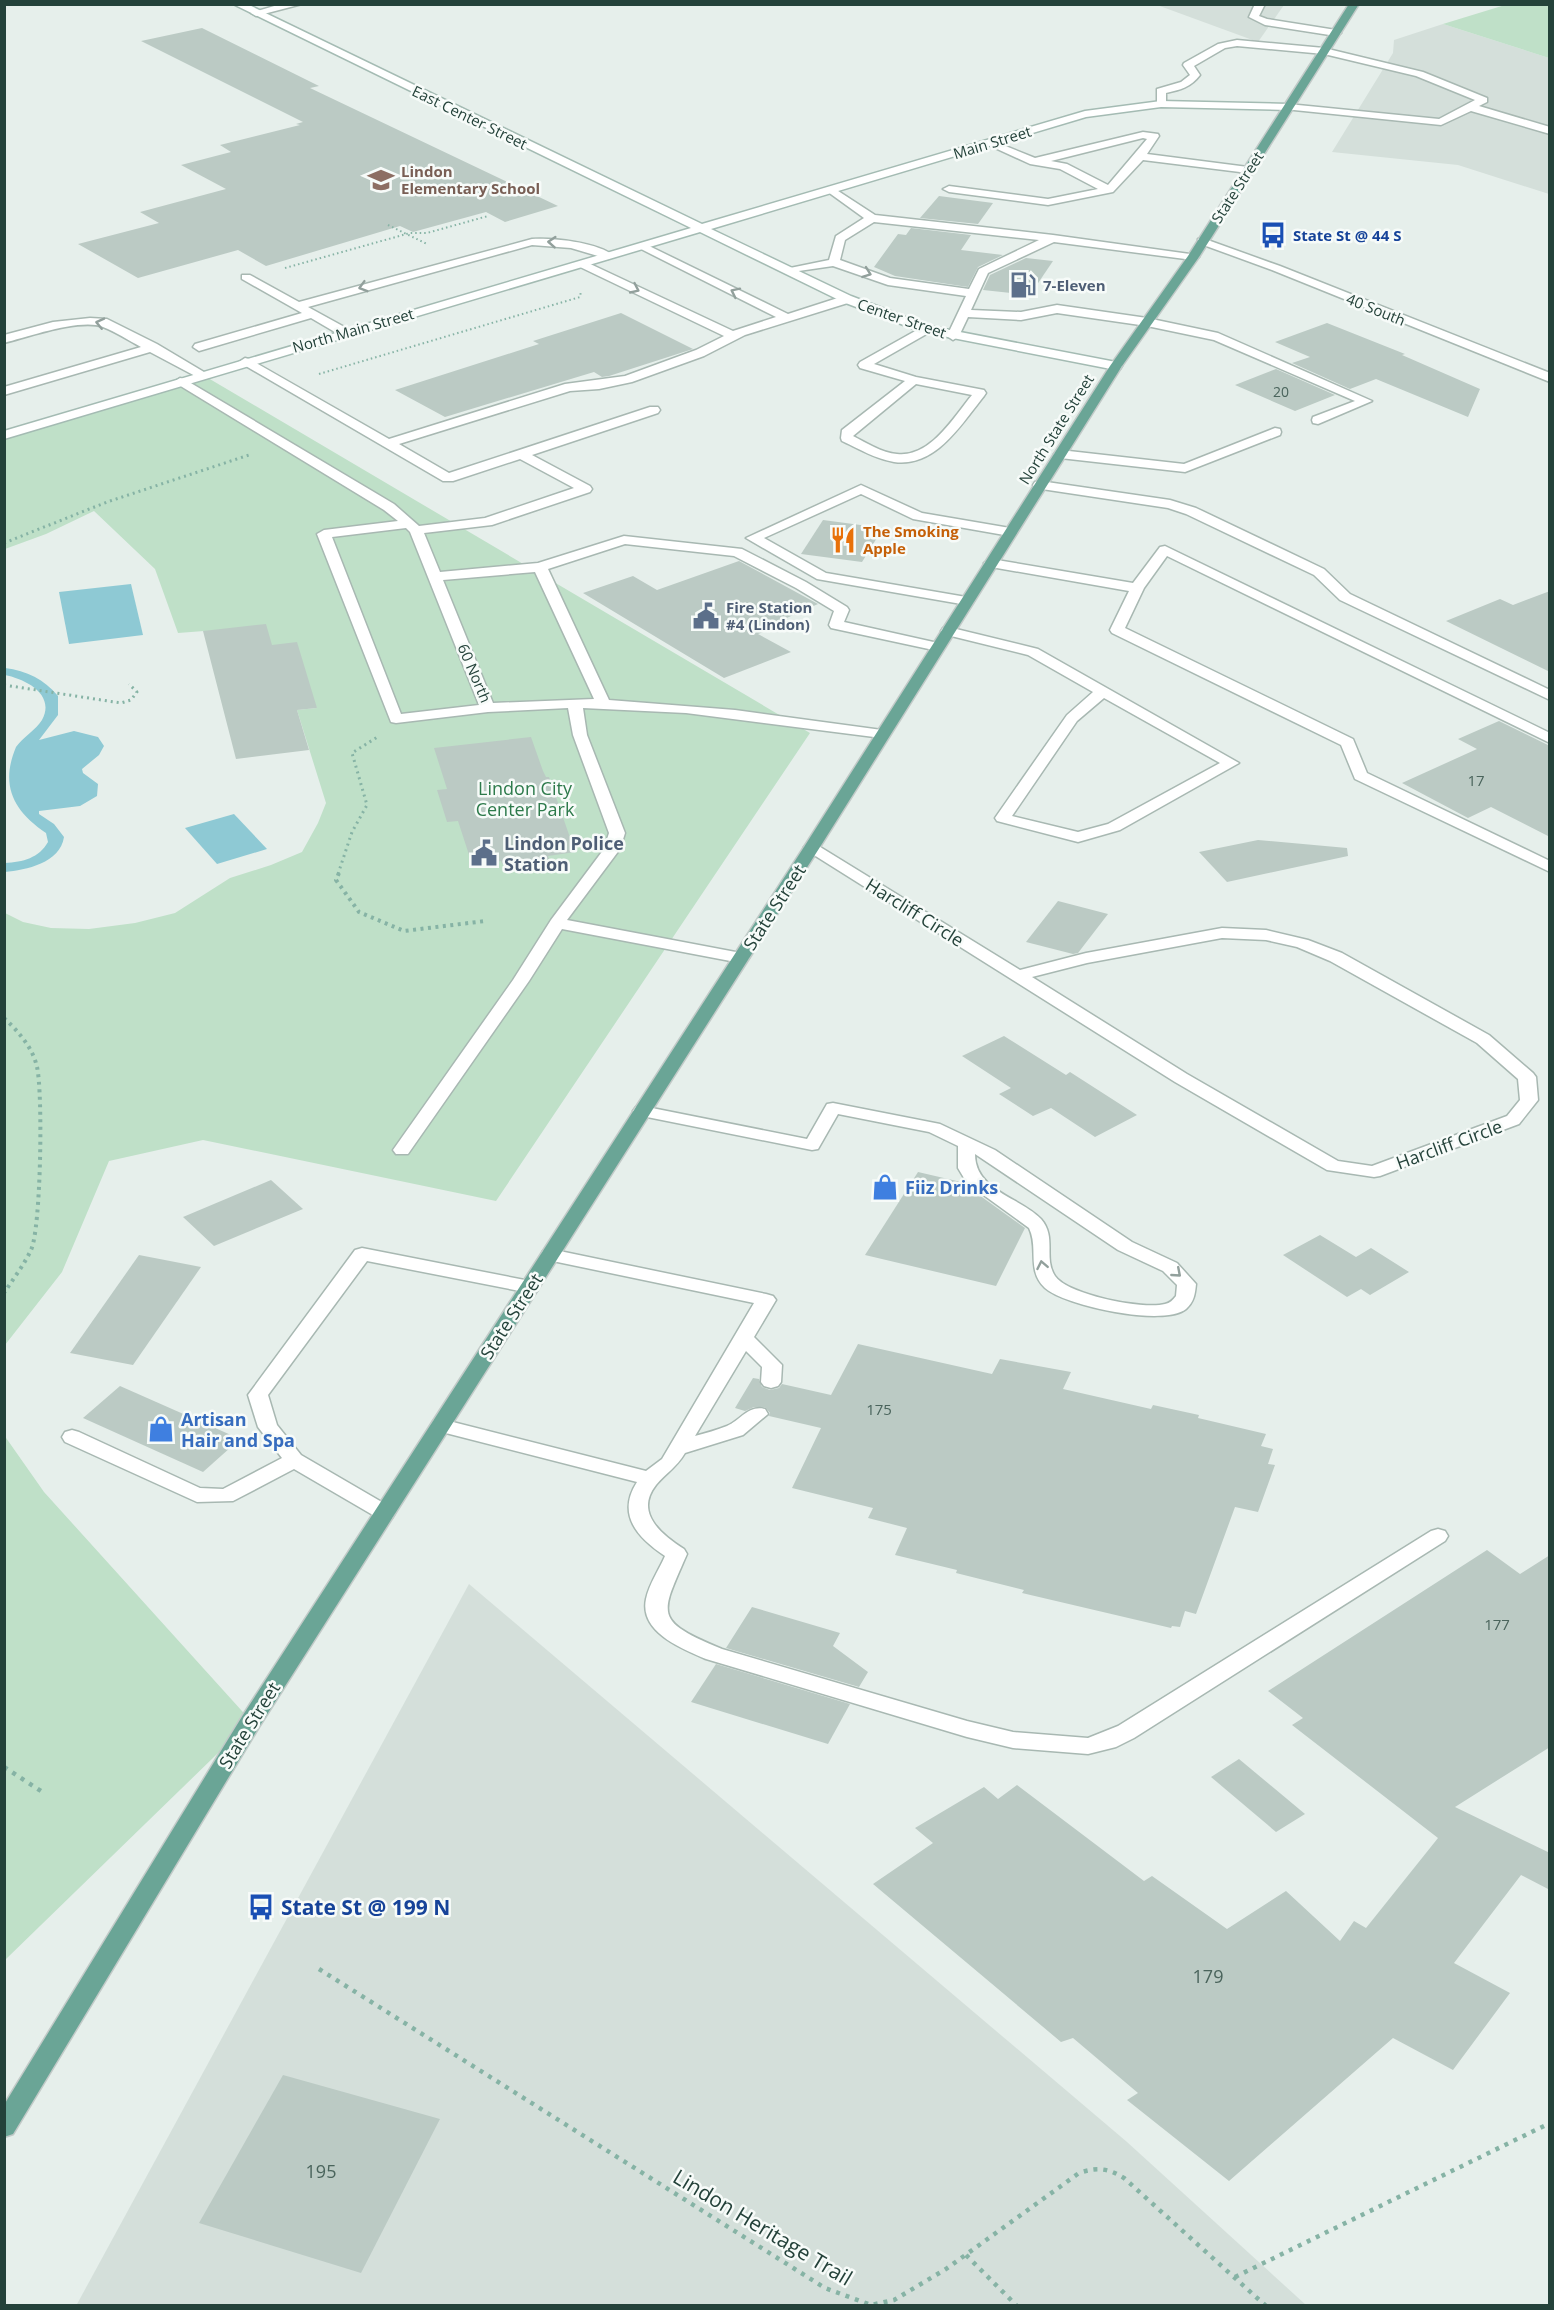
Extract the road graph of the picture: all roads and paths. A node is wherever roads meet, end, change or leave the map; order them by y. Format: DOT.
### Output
graph roads {
  1 [pos="238,4"];
  2 [pos="297,4"];
  3 [pos="1260,4"];
  4 [pos="1354,4"];
  5 [pos="256,14"];
  6 [pos="1336,33"];
  7 [pos="1324,51"];
  8 [pos="1161,104"];
  9 [pos="1288,107"];
  10 [pos="1470,107"];
  11 [pos="1550,130"];
  12 [pos="989,143"];
  13 [pos="1140,156"];
  14 [pos="1034,162"];
  15 [pos="1248,170"];
  16 [pos="949,189"];
  17 [pos="832,190"];
  18 [pos="1109,190"];
  19 [pos="488,216"];
  20 [pos="872,218"];
  21 [pos="388,225"];
  22 [pos="703,228"];
  23 [pos="407,234"];
  24 [pos="1053,238"];
  25 [pos="1202,241"];
  26 [pos="427,244"];
  27 [pos="643,246"];
  28 [pos="608,256"];
  29 [pos="1193,257"];
  30 [pos="834,262"];
  31 [pos="582,264"];
  32 [pos="278,270"];
  33 [pos="789,271"];
  34 [pos="246,277"];
  35 [pos="973,293"];
  36 [pos="847,300"];
  37 [pos="297,306"];
  38 [pos="963,313"];
  39 [pos="312,314"];
  40 [pos="787,318"];
  41 [pos="1147,322"];
  42 [pos="926,329"];
  43 [pos="345,332"];
  44 [pos="734,336"];
  45 [pos="953,336"];
  46 [pos="4,339"];
  47 [pos="153,347"];
  48 [pos="199,347"];
  49 [pos="245,362"];
  50 [pos="1116,366"];
  51 [pos="203,375"];
  52 [pos="1550,378"];
  53 [pos="914,380"];
  54 [pos="180,382"];
  55 [pos="4,391"];
  56 [pos="654,410"];
  57 [pos="1318,420"];
  58 [pos="1275,432"];
  59 [pos="4,435"];
  60 [pos="387,444"];
  61 [pos="521,454"];
  62 [pos="1060,454"];
  63 [pos="1040,485"];
  64 [pos="1024,509"];
  65 [pos="413,527"];
  66 [pos="1010,532"];
  67 [pos="991,563"];
  68 [pos="540,567"];
  69 [pos="435,577"];
  70 [pos="1137,588"];
  71 [pos="967,601"];
  72 [pos="943,639"];
  73 [pos="129,684"];
  74 [pos="4,685"];
  75 [pos="1103,691"];
  76 [pos="1550,696"];
  77 [pos="575,702"];
  78 [pos="603,702"];
  79 [pos="488,708"];
  80 [pos="382,734"];
  81 [pos="882,734"];
  82 [pos="1550,739"];
  83 [pos="812,847"];
  84 [pos="1550,867"];
  85 [pos="485,921"];
  86 [pos="557,923"];
  87 [pos="741,958"];
  88 [pos="1018,976"];
  89 [pos="4,1018"];
  90 [pos="642,1111"];
  91 [pos="967,1143"];
  92 [pos="402,1150"];
  93 [pos="550,1255"];
  94 [pos="530,1287"];
  95 [pos="4,1293"];
  96 [pos="744,1338"];
  97 [pos="771,1382"];
  98 [pos="758,1414"];
  99 [pos="441,1425"];
  100 [pos="72,1437"];
  101 [pos="679,1448"];
  102 [pos="294,1460"];
  103 [pos="650,1479"];
  104 [pos="385,1513"];
  105 [pos="1438,1536"];
  106 [pos="4,1767"];
  107 [pos="44,1793"];
  108 [pos="319,1969"];
  109 [pos="1550,2123"];
  110 [pos="4,2127"];
  111 [pos="966,2254"];
  112 [pos="1235,2277"];
  113 [pos="1017,2306"];
  114 [pos="1266,2306"];
  1 -- 5 [label="street, East Center Street"];
  2 -- 5 [label="street"];
  3 -- 6 [label="street"];
  4 -- 6 [label="main road, State Street"];
  5 -- 22 [label="street, East Center Street"];
  6 -- 7 [label="main road, State Street"];
  7 -- 8 [label="street"];
  7 -- 9 [label="main road, State Street"];
  7 -- 10 [label="street"];
  8 -- 9 [label="street, Main Street"];
  8 -- 12 [label="street, Main Street"];
  9 -- 10 [label="street, Main Street"];
  9 -- 15 [label="main road, State Street"];
  10 -- 11 [label="street"];
  12 -- 14 [label="street"];
  12 -- 17 [label="street, Main Street"];
  13 -- 14 [label="street"];
  13 -- 15 [label="street"];
  13 -- 18 [label="street"];
  14 -- 18 [label="street"];
  15 -- 25 [label="main road, State Street"];
  16 -- 18 [label="street"];
  17 -- 20 [label="street"];
  17 -- 22 [label="street, Main Street"];
  19 -- 23 [label="path"];
  20 -- 24 [label="street"];
  20 -- 30 [label="street"];
  21 -- 23 [label="path"];
  22 -- 27 [label="street, North Main Street"];
  22 -- 33 [label="street, Center Street"];
  23 -- 26 [label="path"];
  23 -- 32 [label="path"];
  24 -- 29 [label="street"];
  24 -- 35 [label="street"];
  25 -- 29 [label="main road, State Street"];
  25 -- 52 [label="street, 40 South"];
  27 -- 28 [label="street, North Main Street"];
  40 -- 27 [label="street, one-way"];
  28 -- 31 [label="street, North Main Street"];
  28 -- 37 [label="street, one-way"];
  29 -- 41 [label="main road, State Street"];
  30 -- 33 [label="street"];
  30 -- 35 [label="street, one-way"];
  31 -- 43 [label="street, North Main Street"];
  31 -- 44 [label="street, one-way"];
  33 -- 36 [label="street, Center Street"];
  34 -- 37 [label="street"];
  35 -- 38 [label="street"];
  36 -- 40 [label="street"];
  36 -- 42 [label="street, Center Street"];
  37 -- 39 [label="street"];
  38 -- 41 [label="street"];
  38 -- 45 [label="street"];
  39 -- 43 [label="street"];
  39 -- 48 [label="street"];
  40 -- 44 [label="street"];
  41 -- 50 [label="main road, State Street"];
  41 -- 57 [label="street"];
  42 -- 45 [label="street, Center Street"];
  42 -- 53 [label="street"];
  43 -- 49 [label="street, North Main Street"];
  44 -- 60 [label="street"];
  45 -- 50 [label="street, Center Street"];
  47 -- 46 [label="street, one-way"];
  47 -- 51 [label="street"];
  47 -- 55 [label="street"];
  49 -- 51 [label="street, North Main Street"];
  49 -- 60 [label="street"];
  50 -- 62 [label="main road, North State Street"];
  51 -- 54 [label="street, North Main Street"];
  53 -- 53 [label="street"];
  54 -- 59 [label="street, North Main Street"];
  54 -- 65 [label="street, 60 North"];
  56 -- 61 [label="street"];
  58 -- 62 [label="street"];
  60 -- 61 [label="street"];
  61 -- 65 [label="street"];
  62 -- 63 [label="main road, North State Street"];
  63 -- 64 [label="main road, North State Street"];
  63 -- 76 [label="street"];
  64 -- 66 [label="main road, State Street"];
  65 -- 69 [label="street, 60 North"];
  65 -- 79 [label="street"];
  66 -- 67 [label="main road, State Street"];
  66 -- 71 [label="street"];
  67 -- 70 [label="street"];
  67 -- 71 [label="main road, State Street"];
  68 -- 69 [label="street"];
  68 -- 72 [label="street"];
  68 -- 78 [label="street"];
  69 -- 79 [label="street, 60 North"];
  70 -- 82 [label="street"];
  70 -- 84 [label="street"];
  71 -- 72 [label="main road, State Street"];
  72 -- 75 [label="street"];
  72 -- 81 [label="main road, State Street"];
  73 -- 74 [label="path"];
  75 -- 75 [label="street"];
  77 -- 78 [label="street, 60 North"];
  77 -- 79 [label="street, 60 North"];
  77 -- 86 [label="street"];
  78 -- 81 [label="street, 60 North"];
  80 -- 85 [label="path"];
  81 -- 83 [label="main road, State Street"];
  83 -- 87 [label="main road, State Street"];
  83 -- 88 [label="street, Harcliff Circle"];
  86 -- 87 [label="street"];
  86 -- 92 [label="street"];
  87 -- 90 [label="main road, State Street"];
  88 -- 88 [label="street, Harcliff Circle"];
  89 -- 95 [label="path"];
  90 -- 91 [label="street"];
  90 -- 93 [label="main road, State Street"];
  91 -- 91 [label="street, one-way"];
  93 -- 94 [label="main road, State Street"];
  93 -- 96 [label="street"];
  94 -- 99 [label="main road, State Street"];
  94 -- 102 [label="street"];
  96 -- 97 [label="street"];
  96 -- 101 [label="street"];
  98 -- 101 [label="street"];
  99 -- 103 [label="street"];
  99 -- 104 [label="main road, State Street"];
  100 -- 102 [label="street"];
  101 -- 103 [label="street"];
  102 -- 104 [label="street"];
  103 -- 105 [label="street"];
  104 -- 110 [label="main road, State Street"];
  106 -- 107 [label="path"];
  108 -- 111 [label="path, Lindon Heritage Trail"];
  109 -- 112 [label="path"];
  111 -- 112 [label="path, Lindon Heritage Trail"];
  111 -- 113 [label="path"];
  112 -- 114 [label="path, Lindon Heritage Trail"];
}
